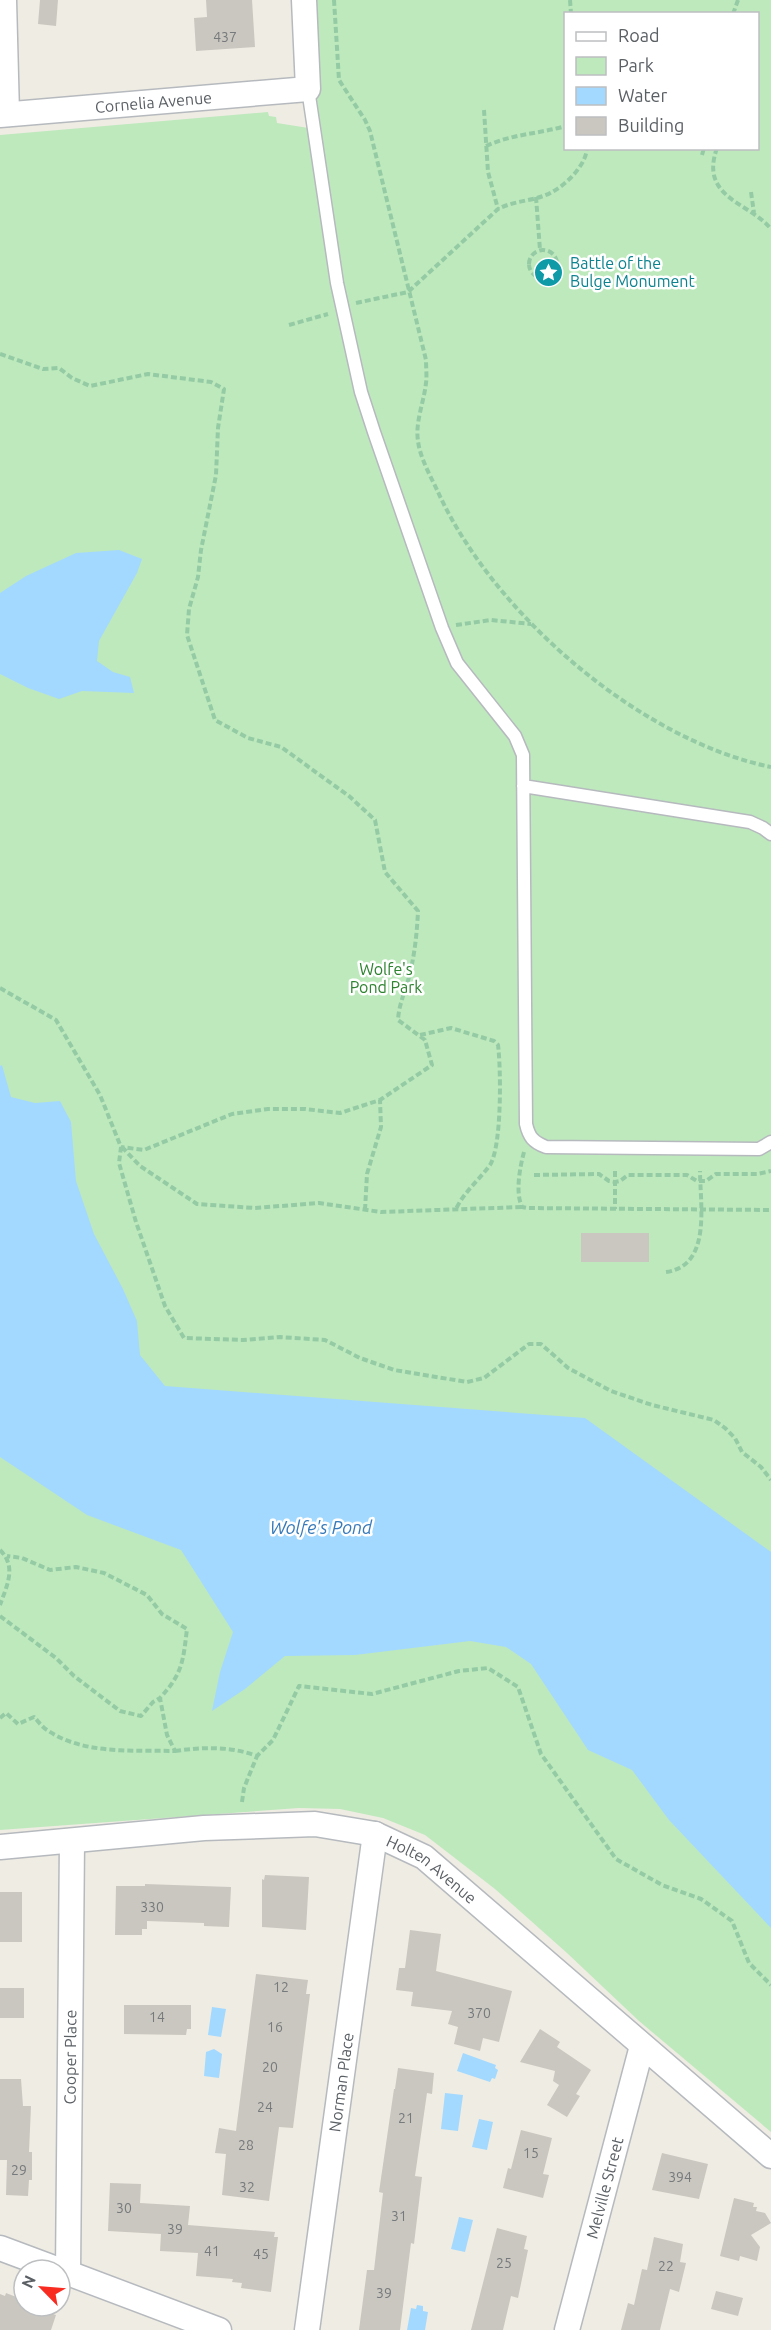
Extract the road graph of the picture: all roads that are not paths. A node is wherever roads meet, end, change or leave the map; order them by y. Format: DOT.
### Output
graph roads {
  1 [pos="4,0"];
  2 [pos="304,0"];
  3 [pos="308,89"];
  4 [pos="4,114"];
  5 [pos="523,786"];
  6 [pos="771,834"];
  7 [pos="771,1142"];
  8 [pos="375,1834"];
  9 [pos="72,1841"];
  10 [pos="0,1847"];
  11 [pos="642,2046"];
  12 [pos="771,2156"];
  13 [pos="0,2248"];
  14 [pos="27,2258"];
  15 [pos="62,2258"];
  16 [pos="72,2275"];
  17 [pos="219,2330"];
  18 [pos="307,2330"];
  19 [pos="567,2330"];
  1 -- 4 [label="street"];
  2 -- 3 [label="street"];
  3 -- 4 [label="street, Cornelia Avenue"];
  3 -- 5 [label="lane"];
  5 -- 6 [label="lane"];
  5 -- 7 [label="lane"];
  8 -- 9 [label="street, Holten Avenue"];
  8 -- 11 [label="street, Holten Avenue"];
  8 -- 18 [label="street, Norman Place"];
  9 -- 10 [label="street, Holten Avenue"];
  9 -- 15 [label="street, Cooper Place"];
  11 -- 12 [label="street, Holten Avenue"];
  11 -- 19 [label="street, Melville Street"];
  13 -- 14 [label="street"];
  16 -- 17 [label="street"];
}
